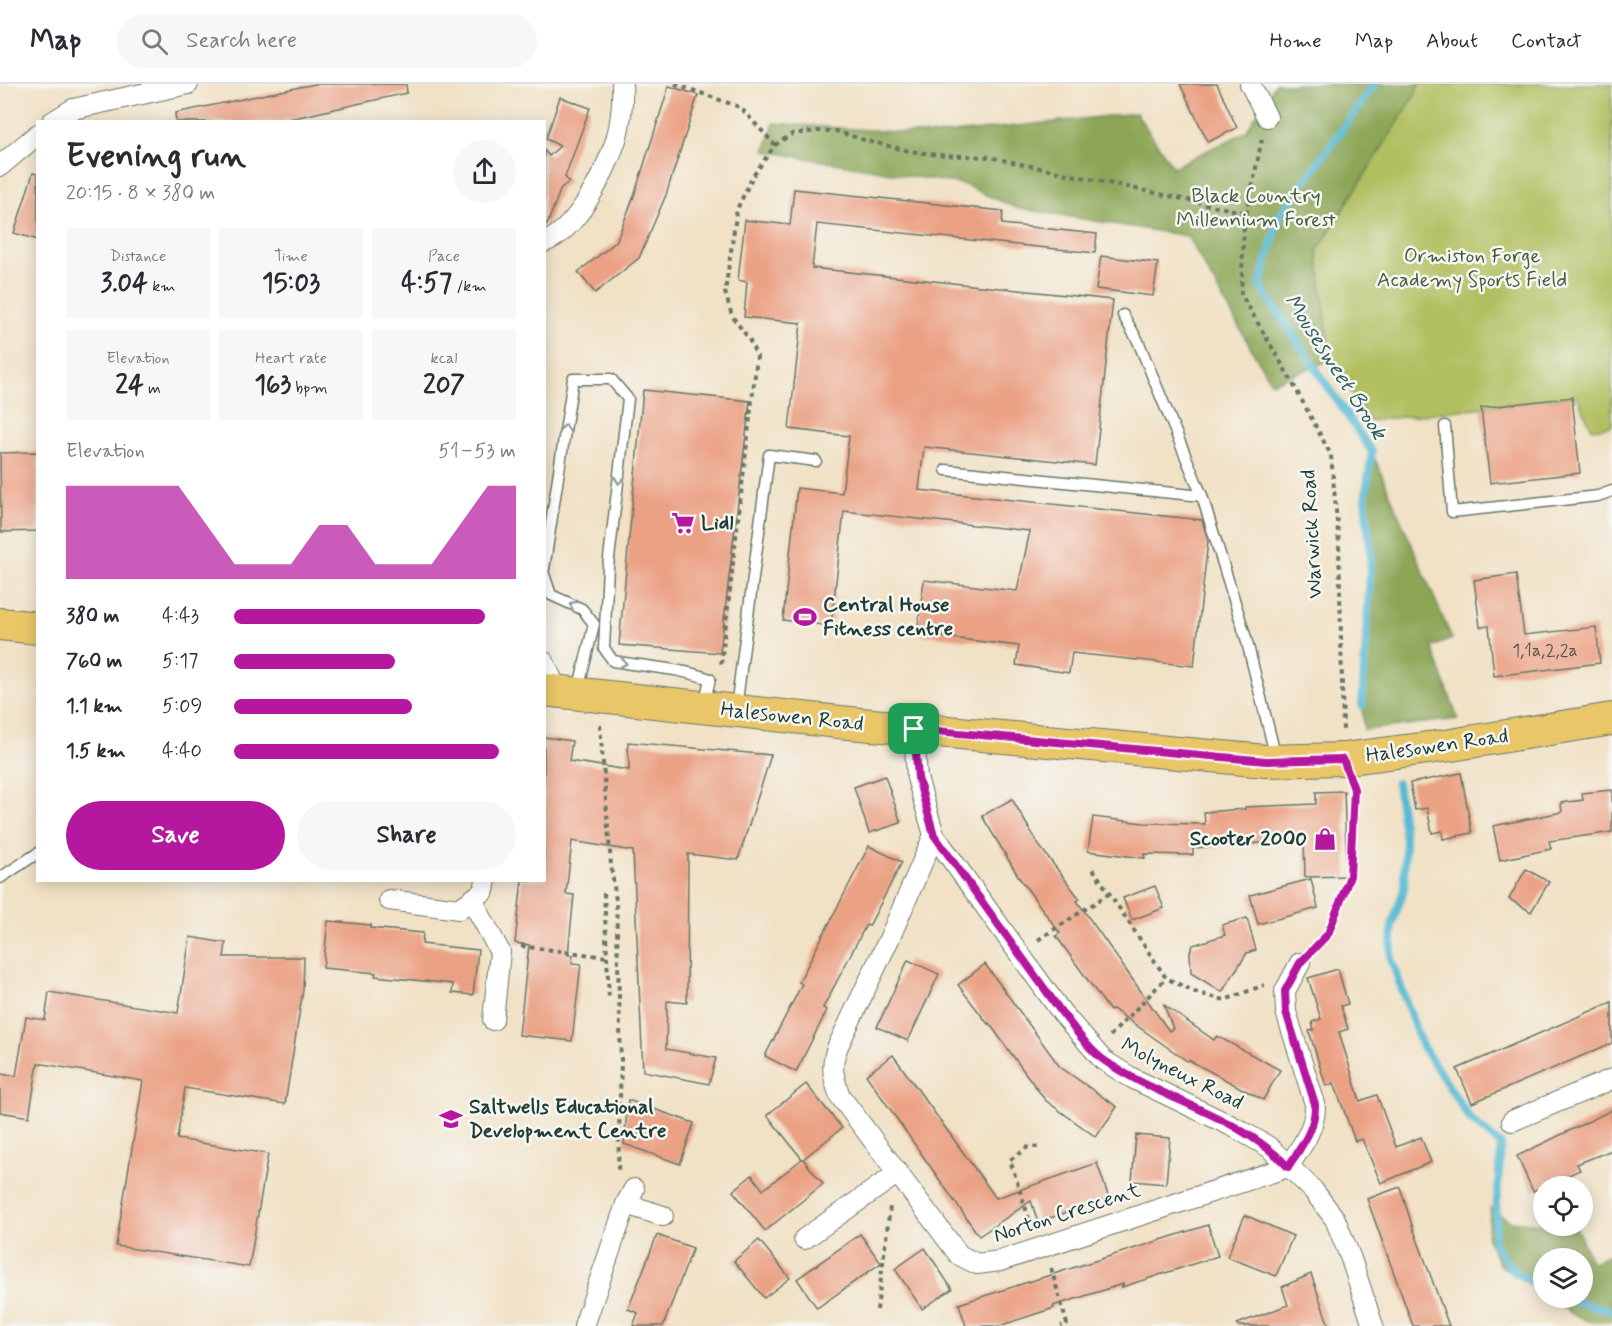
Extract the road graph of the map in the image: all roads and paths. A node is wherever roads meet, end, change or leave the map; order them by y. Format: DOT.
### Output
graph roads {
  1 [pos="188,84"];
  2 [pos="622,84"];
  3 [pos="675,84"];
  4 [pos="1250,84"];
  5 [pos="77,115"];
  6 [pos="1267,117"];
  7 [pos="59,120"];
  8 [pos="36,136"];
  9 [pos="775,145"];
  10 [pos="0,166"];
  11 [pos="1247,213"];
  12 [pos="546,241"];
  13 [pos="1123,315"];
  14 [pos="1445,426"];
  15 [pos="816,461"];
  16 [pos="946,470"];
  17 [pos="1612,490"];
  18 [pos="1202,496"];
  19 [pos="546,556"];
  20 [pos="546,580"];
  21 [pos="0,624"];
  22 [pos="36,628"];
  23 [pos="546,665"];
  24 [pos="568,693"];
  25 [pos="718,709"];
  26 [pos="1612,719"];
  27 [pos="914,729"];
  28 [pos="1343,759"];
  29 [pos="1277,761"];
  30 [pos="934,835"];
  31 [pos="36,854"];
  32 [pos="1093,869"];
  33 [pos="0,878"];
  34 [pos="486,882"];
  35 [pos="604,893"];
  36 [pos="1110,893"];
  37 [pos="389,900"];
  38 [pos="472,900"];
  39 [pos="495,943"];
  40 [pos="1018,953"];
  41 [pos="607,957"];
  42 [pos="1300,963"];
  43 [pos="1166,978"];
  44 [pos="1285,991"];
  45 [pos="609,1000"];
  46 [pos="493,1020"];
  47 [pos="1095,1052"];
  48 [pos="1612,1079"];
  49 [pos="1512,1121"];
  50 [pos="1038,1147"];
  51 [pos="1288,1167"];
  52 [pos="896,1174"];
  53 [pos="630,1196"];
  54 [pos="663,1216"];
  55 [pos="804,1239"];
  56 [pos="1041,1247"];
  57 [pos="877,1310"];
  58 [pos="584,1326"];
  59 [pos="1061,1326"];
  60 [pos="1373,1326"];
  1 -- 5 [label="street"];
  2 -- 12 [label="street"];
  3 -- 9 [label="path"];
  4 -- 6 [label="street"];
  5 -- 7 [label="street"];
  6 -- 11 [label="path, Warwick Road"];
  8 -- 10 [label="street"];
  9 -- 11 [label="path"];
  9 -- 25 [label="path"];
  11 -- 28 [label="path, Warwick Road"];
  13 -- 18 [label="lane"];
  14 -- 17 [label="lane"];
  15 -- 25 [label="lane"];
  16 -- 18 [label="lane"];
  18 -- 29 [label="lane"];
  19 -- 25 [label="lane, one-way"];
  24 -- 20 [label="lane, one-way"];
  21 -- 22 [label="main road"];
  23 -- 24 [label="street"];
  24 -- 25 [label="main road, Halesowen Road"];
  24 -- 53 [label="path"];
  25 -- 27 [label="main road, Halesowen Road"];
  26 -- 28 [label="main road, Halesowen Road"];
  27 -- 29 [label="main road, Halesowen Road"];
  27 -- 30 [label="street, Molyneux Road"];
  28 -- 29 [label="main road, Halesowen Road"];
  28 -- 42 [label="path, Warwick Road"];
  30 -- 40 [label="street, Molyneux Road"];
  30 -- 52 [label="street, Norton Crescent"];
  31 -- 33 [label="lane"];
  32 -- 36 [label="path"];
  34 -- 38 [label="street"];
  35 -- 41 [label="path"];
  36 -- 40 [label="path"];
  36 -- 43 [label="path"];
  37 -- 38 [label="street"];
  38 -- 39 [label="street"];
  39 -- 41 [label="path"];
  39 -- 46 [label="street"];
  40 -- 47 [label="street, Molyneux Road"];
  41 -- 45 [label="path"];
  42 -- 44 [label="street"];
  43 -- 44 [label="path"];
  43 -- 47 [label="path"];
  44 -- 51 [label="street"];
  47 -- 51 [label="street, Molyneux Road"];
  48 -- 49 [label="street"];
  50 -- 56 [label="path"];
  51 -- 56 [label="street, Norton Crescent"];
  51 -- 60 [label="street, Molyneux Road"];
  52 -- 55 [label="street"];
  52 -- 56 [label="street, Norton Crescent"];
  52 -- 57 [label="path"];
  53 -- 54 [label="street"];
  53 -- 58 [label="street"];
  56 -- 59 [label="path"];
}
